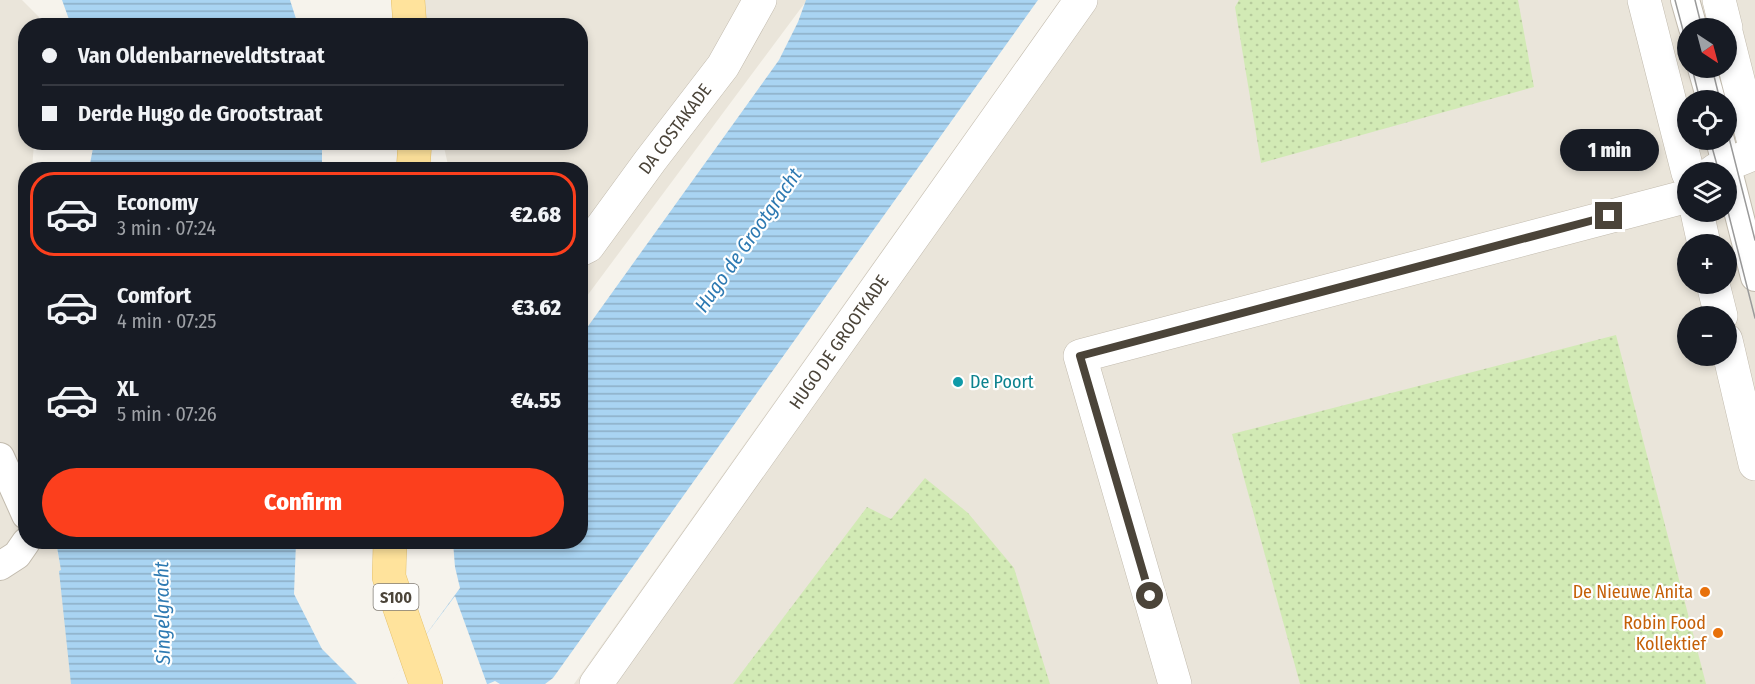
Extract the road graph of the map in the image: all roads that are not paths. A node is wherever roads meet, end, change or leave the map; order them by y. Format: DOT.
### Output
graph roads {
  1 [pos="408,0"];
  2 [pos="760,0"];
  3 [pos="1081,0"];
  4 [pos="1644,0"];
  5 [pos="1685,0"];
  6 [pos="1719,0"];
  7 [pos="409,18"];
  8 [pos="1690,18"];
  9 [pos="1723,18"];
  10 [pos="1737,74"];
  11 [pos="1755,147"];
  12 [pos="1729,157"];
  13 [pos="1685,162"];
  14 [pos="1677,199"];
  15 [pos="588,246"];
  16 [pos="1755,277"];
  17 [pos="1732,366"];
  18 [pos="0,457"];
  19 [pos="1755,464"];
  20 [pos="18,497"];
  21 [pos="21,549"];
  22 [pos="390,549"];
  23 [pos="0,566"];
  24 [pos="426,684"];
  25 [pos="597,684"];
  26 [pos="1175,684"];
  1 -- 7 [label="main road"];
  2 -- 15 [label="street, DA COSTAKADE"];
  3 -- 25 [label="street, HUGO DE GROOTKADE"];
  4 -- 13 [label="street"];
  5 -- 8 [label="lane"];
  6 -- 9 [label="street"];
  10 -- 11 [label="street"];
  12 -- 16 [label="lane"];
  14 -- 26 [label="street"];
  17 -- 19 [label="street"];
  18 -- 20 [label="lane"];
  21 -- 23 [label="lane"];
  22 -- 24 [label="main road, S100"];
}
